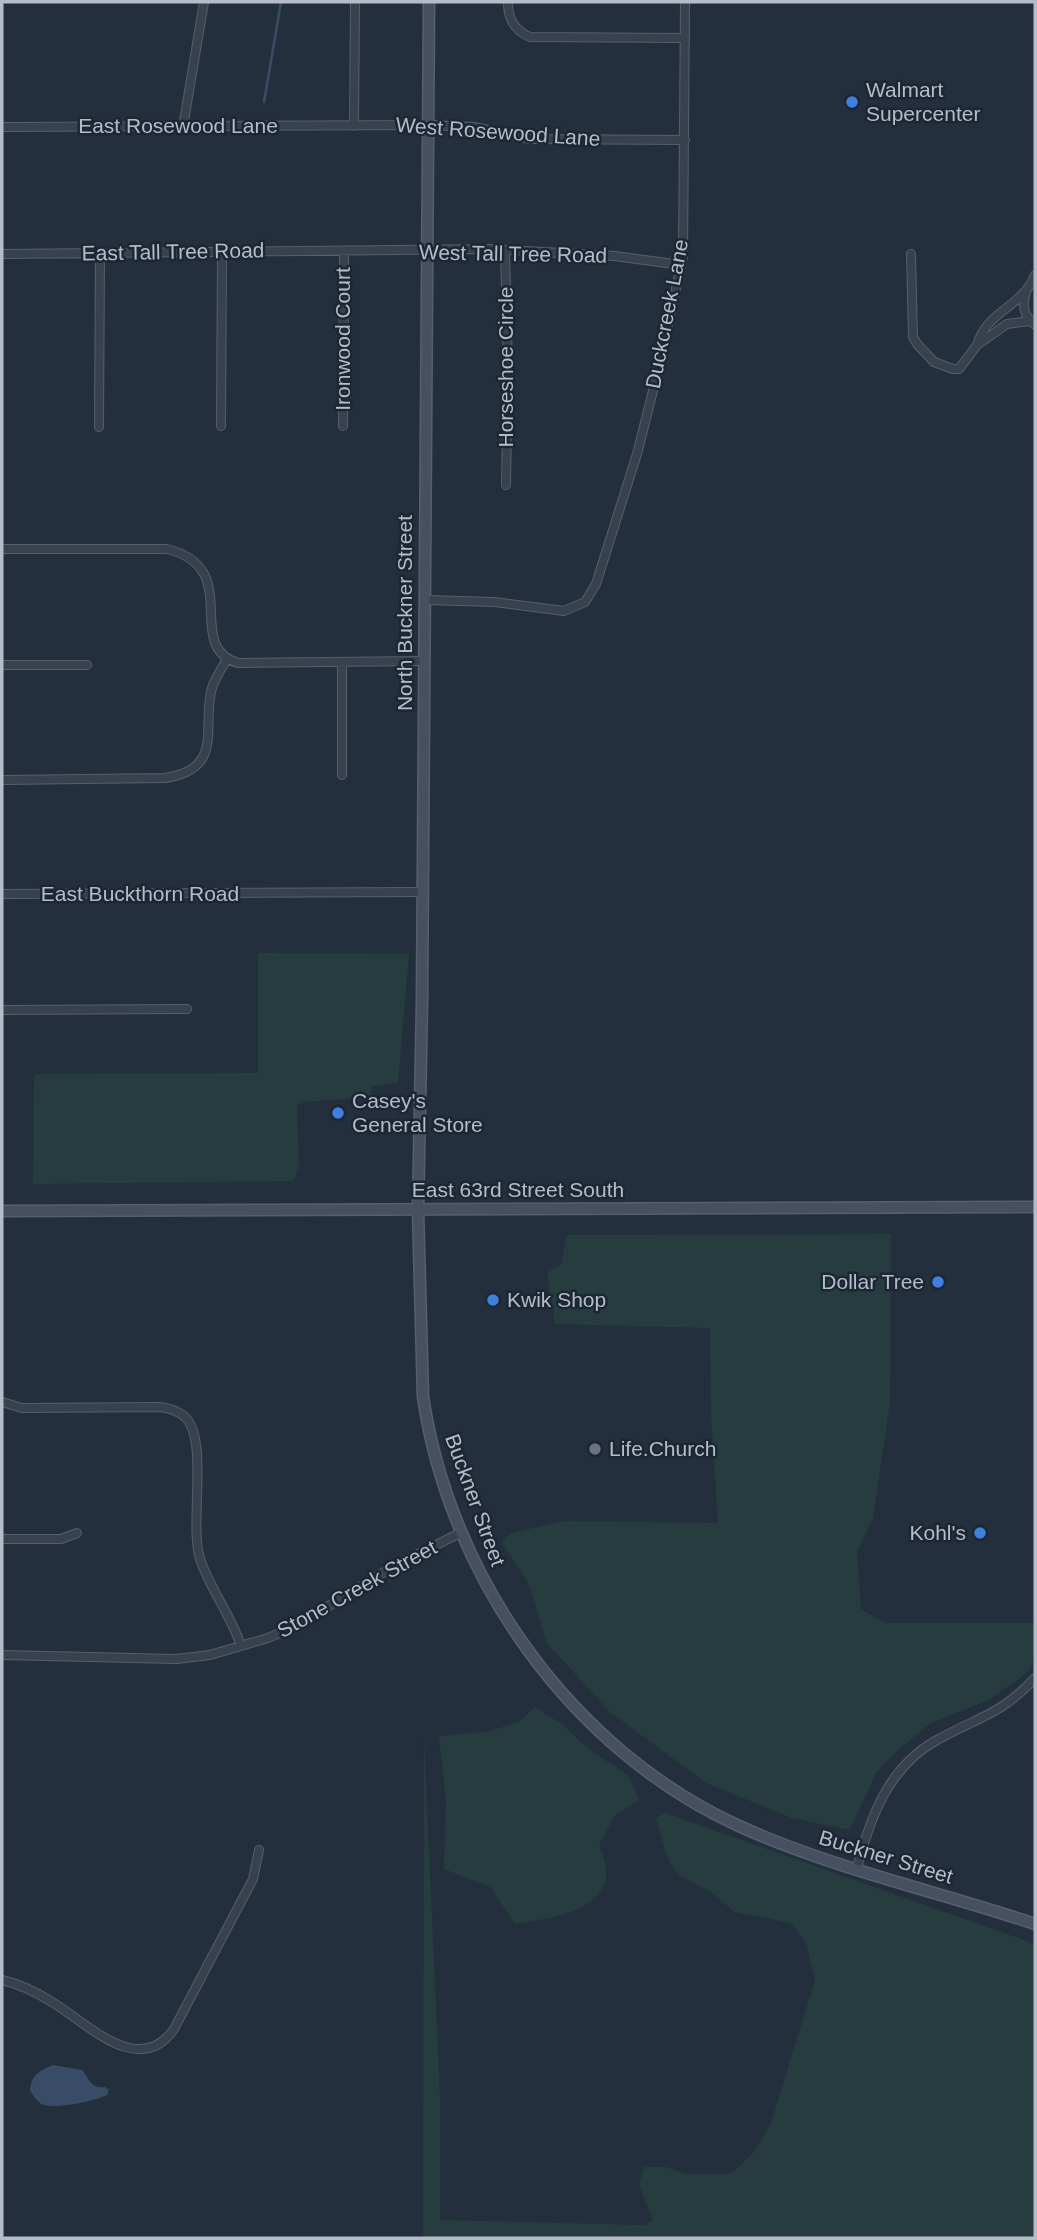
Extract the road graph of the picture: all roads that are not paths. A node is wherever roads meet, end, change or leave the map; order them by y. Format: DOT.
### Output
graph roads {
  1 [pos="204,2"];
  2 [pos="355,2"];
  3 [pos="429,2"];
  4 [pos="508,2"];
  5 [pos="685,2"];
  6 [pos="685,38"];
  7 [pos="354,125"];
  8 [pos="428,125"];
  9 [pos="2,127"];
  10 [pos="183,127"];
  11 [pos="685,140"];
  12 [pos="505,250"];
  13 [pos="344,251"];
  14 [pos="427,251"];
  15 [pos="100,253"];
  16 [pos="222,253"];
  17 [pos="2,254"];
  18 [pos="911,254"];
  19 [pos="681,265"];
  20 [pos="1035,275"];
  21 [pos="1033,284"];
  22 [pos="1032,323"];
  23 [pos="977,345"];
  24 [pos="221,426"];
  25 [pos="343,426"];
  26 [pos="99,427"];
  27 [pos="506,485"];
  28 [pos="2,549"];
  29 [pos="425,600"];
  30 [pos="227,659"];
  31 [pos="424,661"];
  32 [pos="342,662"];
  33 [pos="2,665"];
  34 [pos="87,665"];
  35 [pos="342,775"];
  36 [pos="2,780"];
  37 [pos="422,892"];
  38 [pos="2,894"];
  39 [pos="187,1009"];
  40 [pos="2,1010"];
  41 [pos="1035,1207"];
  42 [pos="418,1210"];
  43 [pos="2,1211"];
  44 [pos="418,1224"];
  45 [pos="2,1402"];
  46 [pos="462,1532"];
  47 [pos="77,1533"];
  48 [pos="2,1539"];
  49 [pos="241,1646"];
  50 [pos="2,1655"];
  51 [pos="1035,1678"];
  52 [pos="259,1850"];
  53 [pos="857,1868"];
  54 [pos="1035,1924"];
  55 [pos="2,1980"];
  1 -- 10 [label="street"];
  2 -- 7 [label="street"];
  3 -- 8 [label="main road, North Buckner Street"];
  4 -- 6 [label="street"];
  5 -- 6 [label="street, Duckcreek Lane"];
  6 -- 11 [label="street, Duckcreek Lane"];
  7 -- 8 [label="street, West Rosewood Lane"];
  7 -- 10 [label="street, East Rosewood Lane"];
  8 -- 11 [label="street, West Rosewood Lane"];
  8 -- 14 [label="main road, North Buckner Street"];
  9 -- 10 [label="street, East Rosewood Lane"];
  11 -- 19 [label="street, Duckcreek Lane"];
  12 -- 14 [label="street, West Tall Tree Road"];
  12 -- 19 [label="street, West Tall Tree Road"];
  12 -- 27 [label="street, Horseshoe Circle"];
  13 -- 14 [label="street, West Tall Tree Road"];
  13 -- 16 [label="street, East Tall Tree Road"];
  13 -- 25 [label="street, Ironwood Court"];
  14 -- 29 [label="main road, North Buckner Street"];
  15 -- 16 [label="street, East Tall Tree Road"];
  15 -- 17 [label="street, East Tall Tree Road"];
  15 -- 26 [label="street"];
  16 -- 24 [label="street"];
  18 -- 23 [label="street"];
  19 -- 29 [label="street, Duckcreek Lane"];
  20 -- 21 [label="street"];
  21 -- 22 [label="street"];
  21 -- 23 [label="street"];
  22 -- 23 [label="street"];
  28 -- 30 [label="street"];
  29 -- 31 [label="main road, North Buckner Street"];
  30 -- 32 [label="street"];
  30 -- 36 [label="street"];
  31 -- 32 [label="street"];
  31 -- 37 [label="main road, North Buckner Street"];
  32 -- 35 [label="street"];
  33 -- 34 [label="street"];
  37 -- 38 [label="street, East Buckthorn Road"];
  37 -- 42 [label="main road, North Buckner Street"];
  39 -- 40 [label="street"];
  41 -- 42 [label="main road, East 63rd Street South"];
  42 -- 43 [label="main road, East 63rd Street South"];
  42 -- 44 [label="main road, North Buckner Street"];
  44 -- 46 [label="main road, Buckner Street"];
  45 -- 49 [label="street"];
  46 -- 49 [label="street, Stone Creek Street"];
  46 -- 53 [label="main road, Buckner Street"];
  47 -- 48 [label="street"];
  49 -- 50 [label="street, Stone Creek Street"];
  51 -- 53 [label="street"];
  52 -- 55 [label="street"];
  53 -- 54 [label="main road, Buckner Street"];
}
